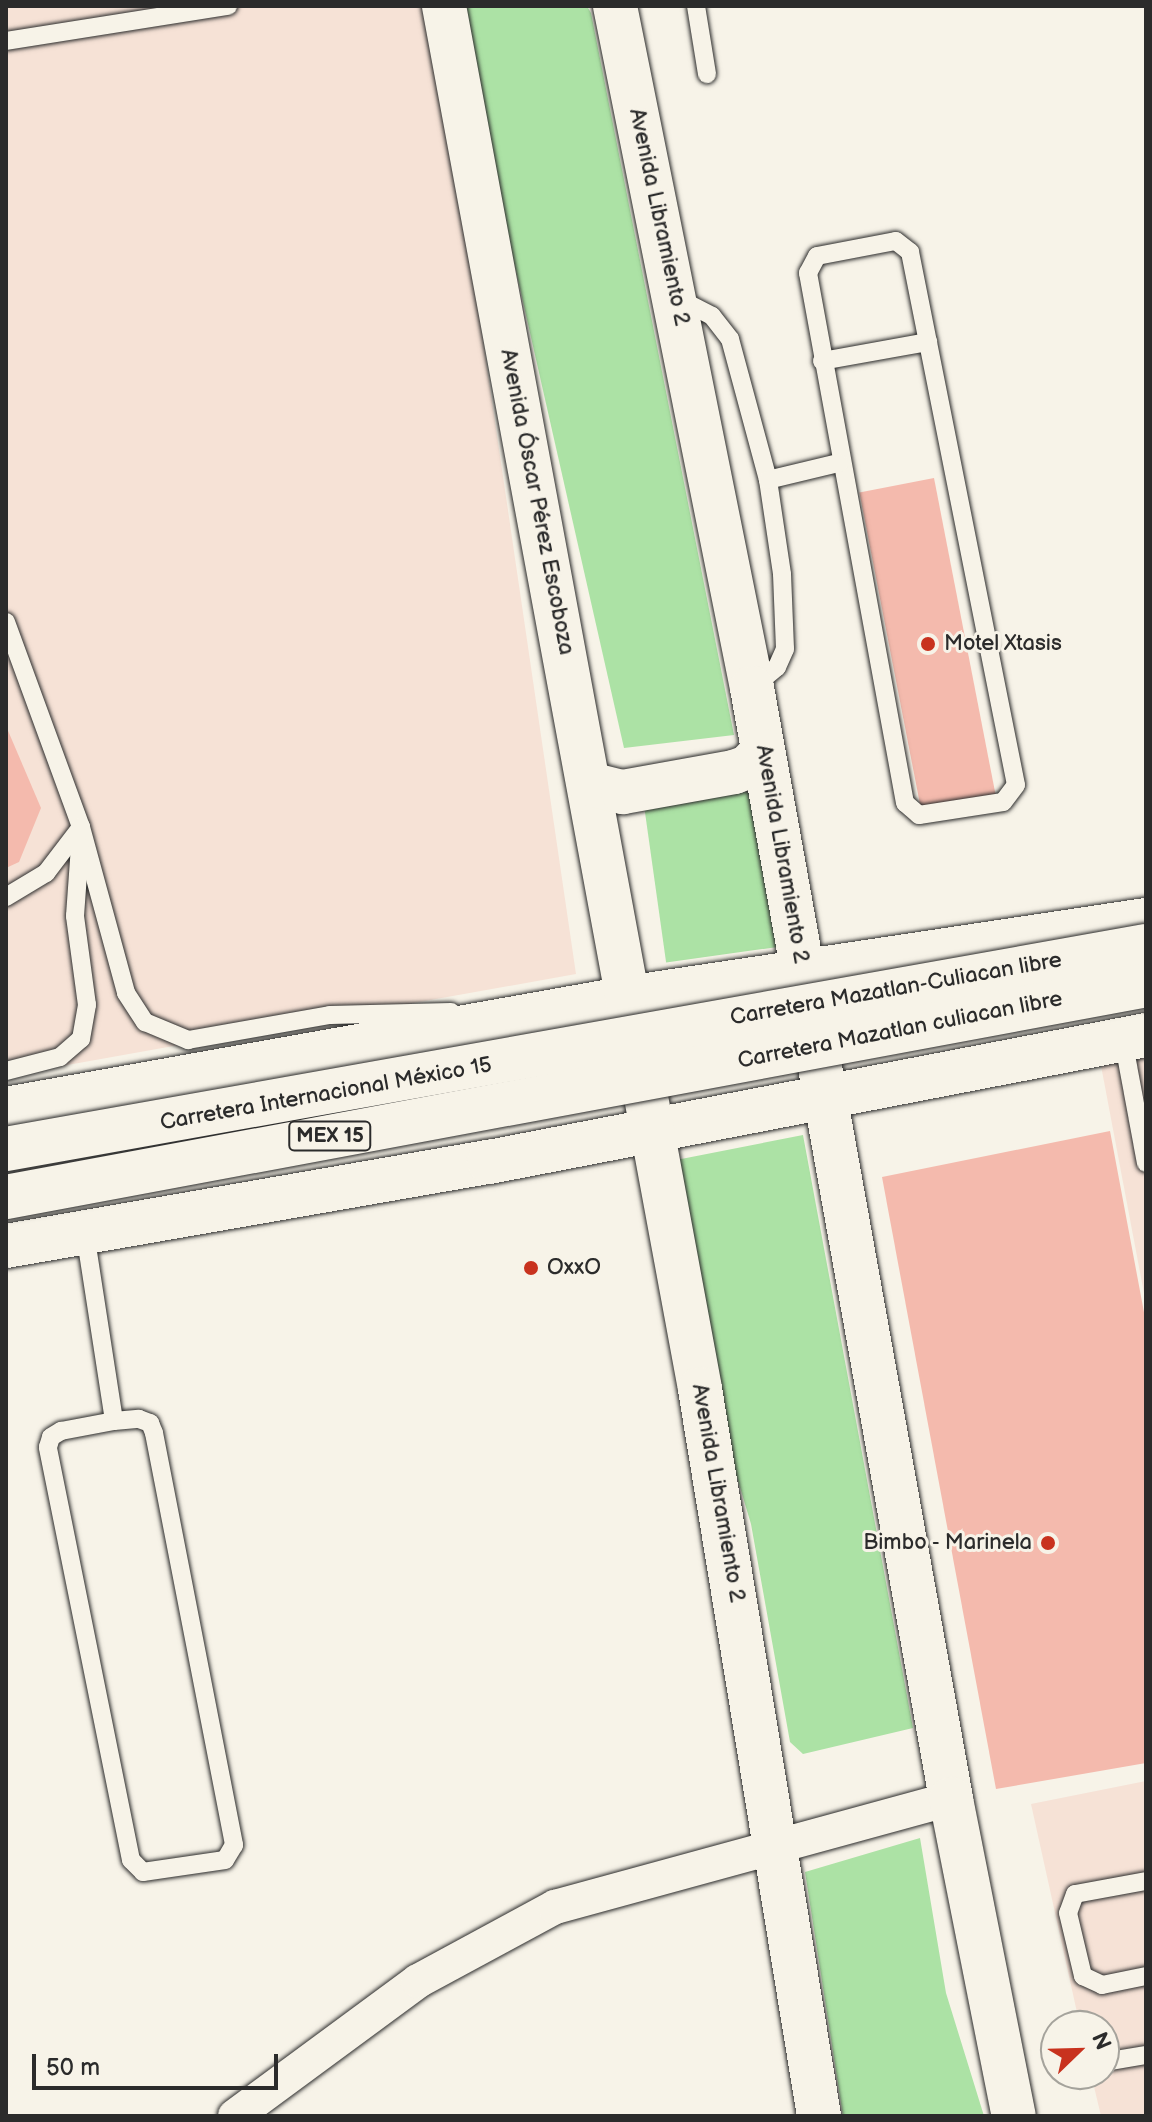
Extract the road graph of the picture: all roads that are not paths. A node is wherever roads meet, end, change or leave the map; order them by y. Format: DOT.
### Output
graph roads {
  1 [pos="228,6"];
  2 [pos="444,6"];
  3 [pos="615,6"];
  4 [pos="696,6"];
  5 [pos="6,41"];
  6 [pos="707,74"];
  7 [pos="677,298"];
  8 [pos="928,342"];
  9 [pos="822,361"];
  10 [pos="839,463"];
  11 [pos="768,480"];
  12 [pos="6,622"];
  13 [pos="752,688"];
  14 [pos="763,751"];
  15 [pos="590,784"];
  16 [pos="81,827"];
  17 [pos="6,897"];
  18 [pos="1146,920"];
  19 [pos="1146,946"];
  20 [pos="803,973"];
  21 [pos="1146,985"];
  22 [pos="636,1015"];
  23 [pos="518,1016"];
  24 [pos="461,1027"];
  25 [pos="1134,1037"];
  26 [pos="6,1071"];
  27 [pos="654,1075"];
  28 [pos="823,1093"];
  29 [pos="6,1109"];
  30 [pos="650,1127"];
  31 [pos="6,1149"];
  32 [pos="489,1162"];
  33 [pos="1146,1163"];
  34 [pos="6,1197"];
  35 [pos="85,1233"];
  36 [pos="6,1246"];
  37 [pos="114,1421"];
  38 [pos="951,1799"];
  39 [pos="778,1847"];
  40 [pos="1146,1881"];
  41 [pos="1146,1976"];
  42 [pos="1146,2055"];
  43 [pos="1120,2059"];
  44 [pos="235,2116"];
  45 [pos="819,2116"];
  46 [pos="1014,2116"];
  1 -- 5 [label="lane"];
  2 -- 15 [label="main road, Avenida Óscar Pérez Escoboza"];
  3 -- 7 [label="main road, Avenida Libramiento 2"];
  4 -- 6 [label="lane"];
  7 -- 11 [label="lane"];
  7 -- 13 [label="main road, Avenida Libramiento 2"];
  8 -- 9 [label="lane"];
  8 -- 9 [label="lane"];
  8 -- 10 [label="lane"];
  9 -- 10 [label="lane"];
  10 -- 11 [label="lane"];
  11 -- 13 [label="lane"];
  12 -- 16 [label="lane"];
  13 -- 14 [label="main road, Avenida Libramiento 2"];
  14 -- 15 [label="main road"];
  14 -- 20 [label="main road, Avenida Libramiento 2"];
  15 -- 22 [label="main road, Avenida Óscar Pérez Escoboza"];
  16 -- 17 [label="lane"];
  16 -- 23 [label="lane"];
  16 -- 26 [label="lane"];
  18 -- 20 [label="main road"];
  19 -- 22 [label="main road, Carretera Mazatlan-Culiacan libre / MEX 15, bridge"];
  20 -- 22 [label="main road"];
  20 -- 28 [label="main road, Avenida Libramiento 2"];
  21 -- 27 [label="main road, Carretera Mazatlan culiacan libre / MEX 15, bridge"];
  22 -- 23 [label="main road"];
  22 -- 30 [label="main road, Avenida Libramiento 2"];
  22 -- 31 [label="main road, Carretera Internacional México 15 / MEX 15, bridge"];
  23 -- 24 [label="main road"];
  24 -- 29 [label="main road"];
  24 -- 32 [label="main road"];
  25 -- 28 [label="main road"];
  25 -- 33 [label="lane"];
  27 -- 34 [label="main road, Carretera Internacional México 15 / MEX 15, bridge"];
  28 -- 30 [label="main road"];
  28 -- 38 [label="main road, Avenida Libramiento 2"];
  30 -- 32 [label="main road"];
  30 -- 39 [label="main road, Avenida Libramiento 2"];
  32 -- 35 [label="main road"];
  35 -- 36 [label="main road"];
  35 -- 37 [label="lane"];
  37 -- 37 [label="lane"];
  38 -- 39 [label="street"];
  38 -- 46 [label="main road, Avenida Libramiento 2"];
  39 -- 44 [label="street"];
  39 -- 45 [label="main road, Avenida Libramiento 2"];
  40 -- 41 [label="lane"];
  42 -- 43 [label="lane"];
}
